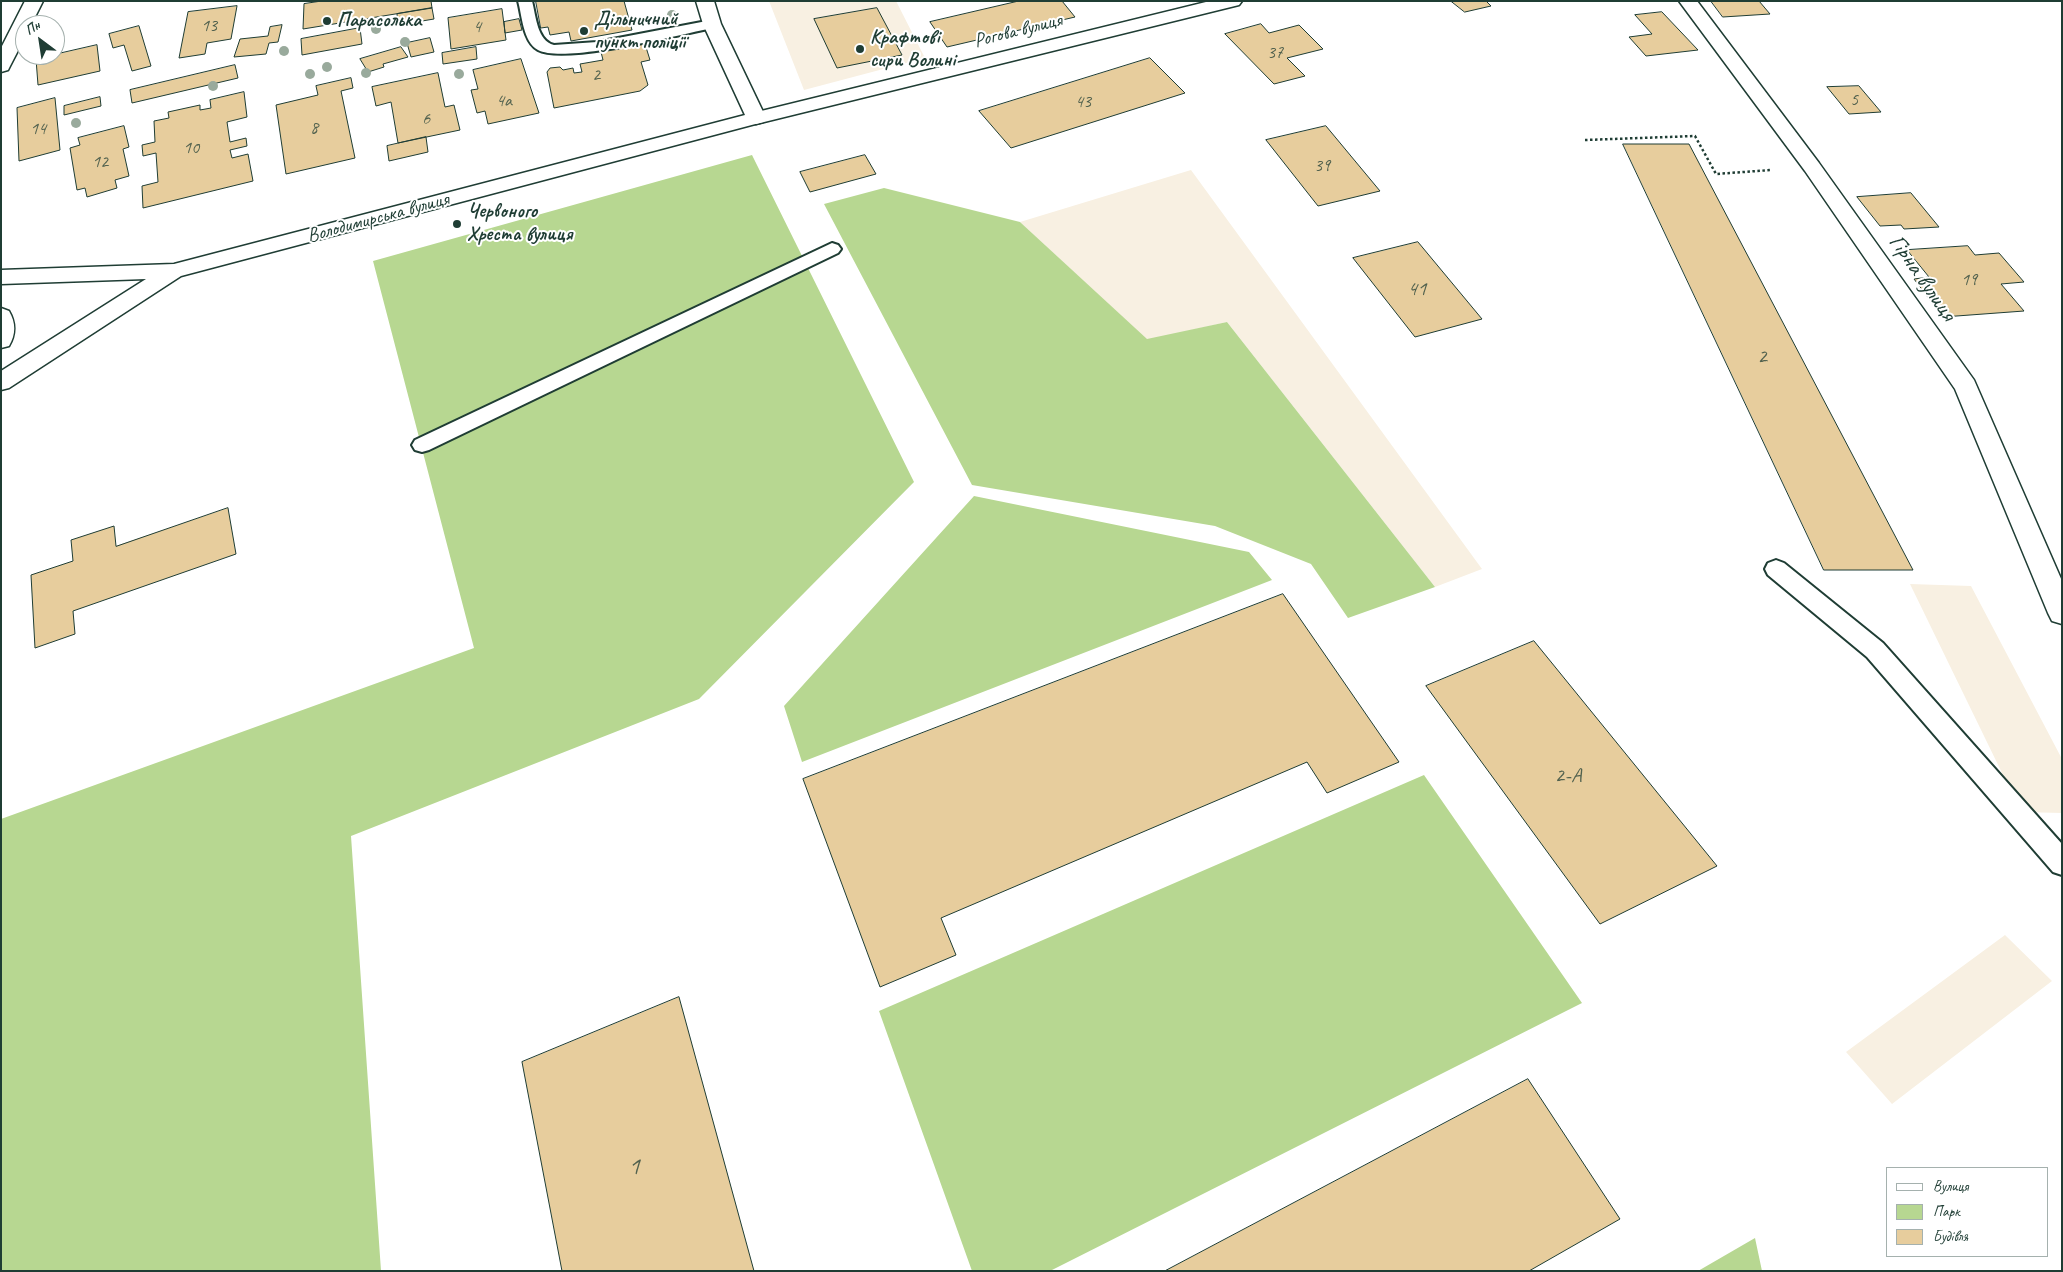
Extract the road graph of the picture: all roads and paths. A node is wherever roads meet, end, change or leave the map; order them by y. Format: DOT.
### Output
graph roads {
  1 [pos="34,1"];
  2 [pos="525,1"];
  3 [pos="705,1"];
  4 [pos="1233,1"];
  5 [pos="1688,1"];
  6 [pos="712,24"];
  7 [pos="1,66"];
  8 [pos="756,118"];
  9 [pos="1585,140"];
  10 [pos="1812,167"];
  11 [pos="832,249"];
  12 [pos="174,271"];
  13 [pos="1,277"];
  14 [pos="1,316"];
  15 [pos="1,340"];
  16 [pos="1,382"];
  17 [pos="422,445"];
  18 [pos="1776,569"];
  19 [pos="2062,613"];
  20 [pos="2062,863"];
  1 -- 7 [label="street"];
  2 -- 6 [label="lane"];
  3 -- 6 [label="street"];
  4 -- 8 [label="street, Рогова вулиця"];
  5 -- 10 [label="street, Гірна вулиця"];
  6 -- 8 [label="street"];
  8 -- 12 [label="street, Володимирська вулиця"];
  9 -- 10 [label="path"];
  10 -- 19 [label="street, Гірна вулиця"];
  11 -- 17 [label="lane"];
  12 -- 13 [label="street, Володимирська вулиця"];
  12 -- 16 [label="street, Володимирська вулиця"];
  14 -- 15 [label="street"];
  18 -- 20 [label="lane"];
}
